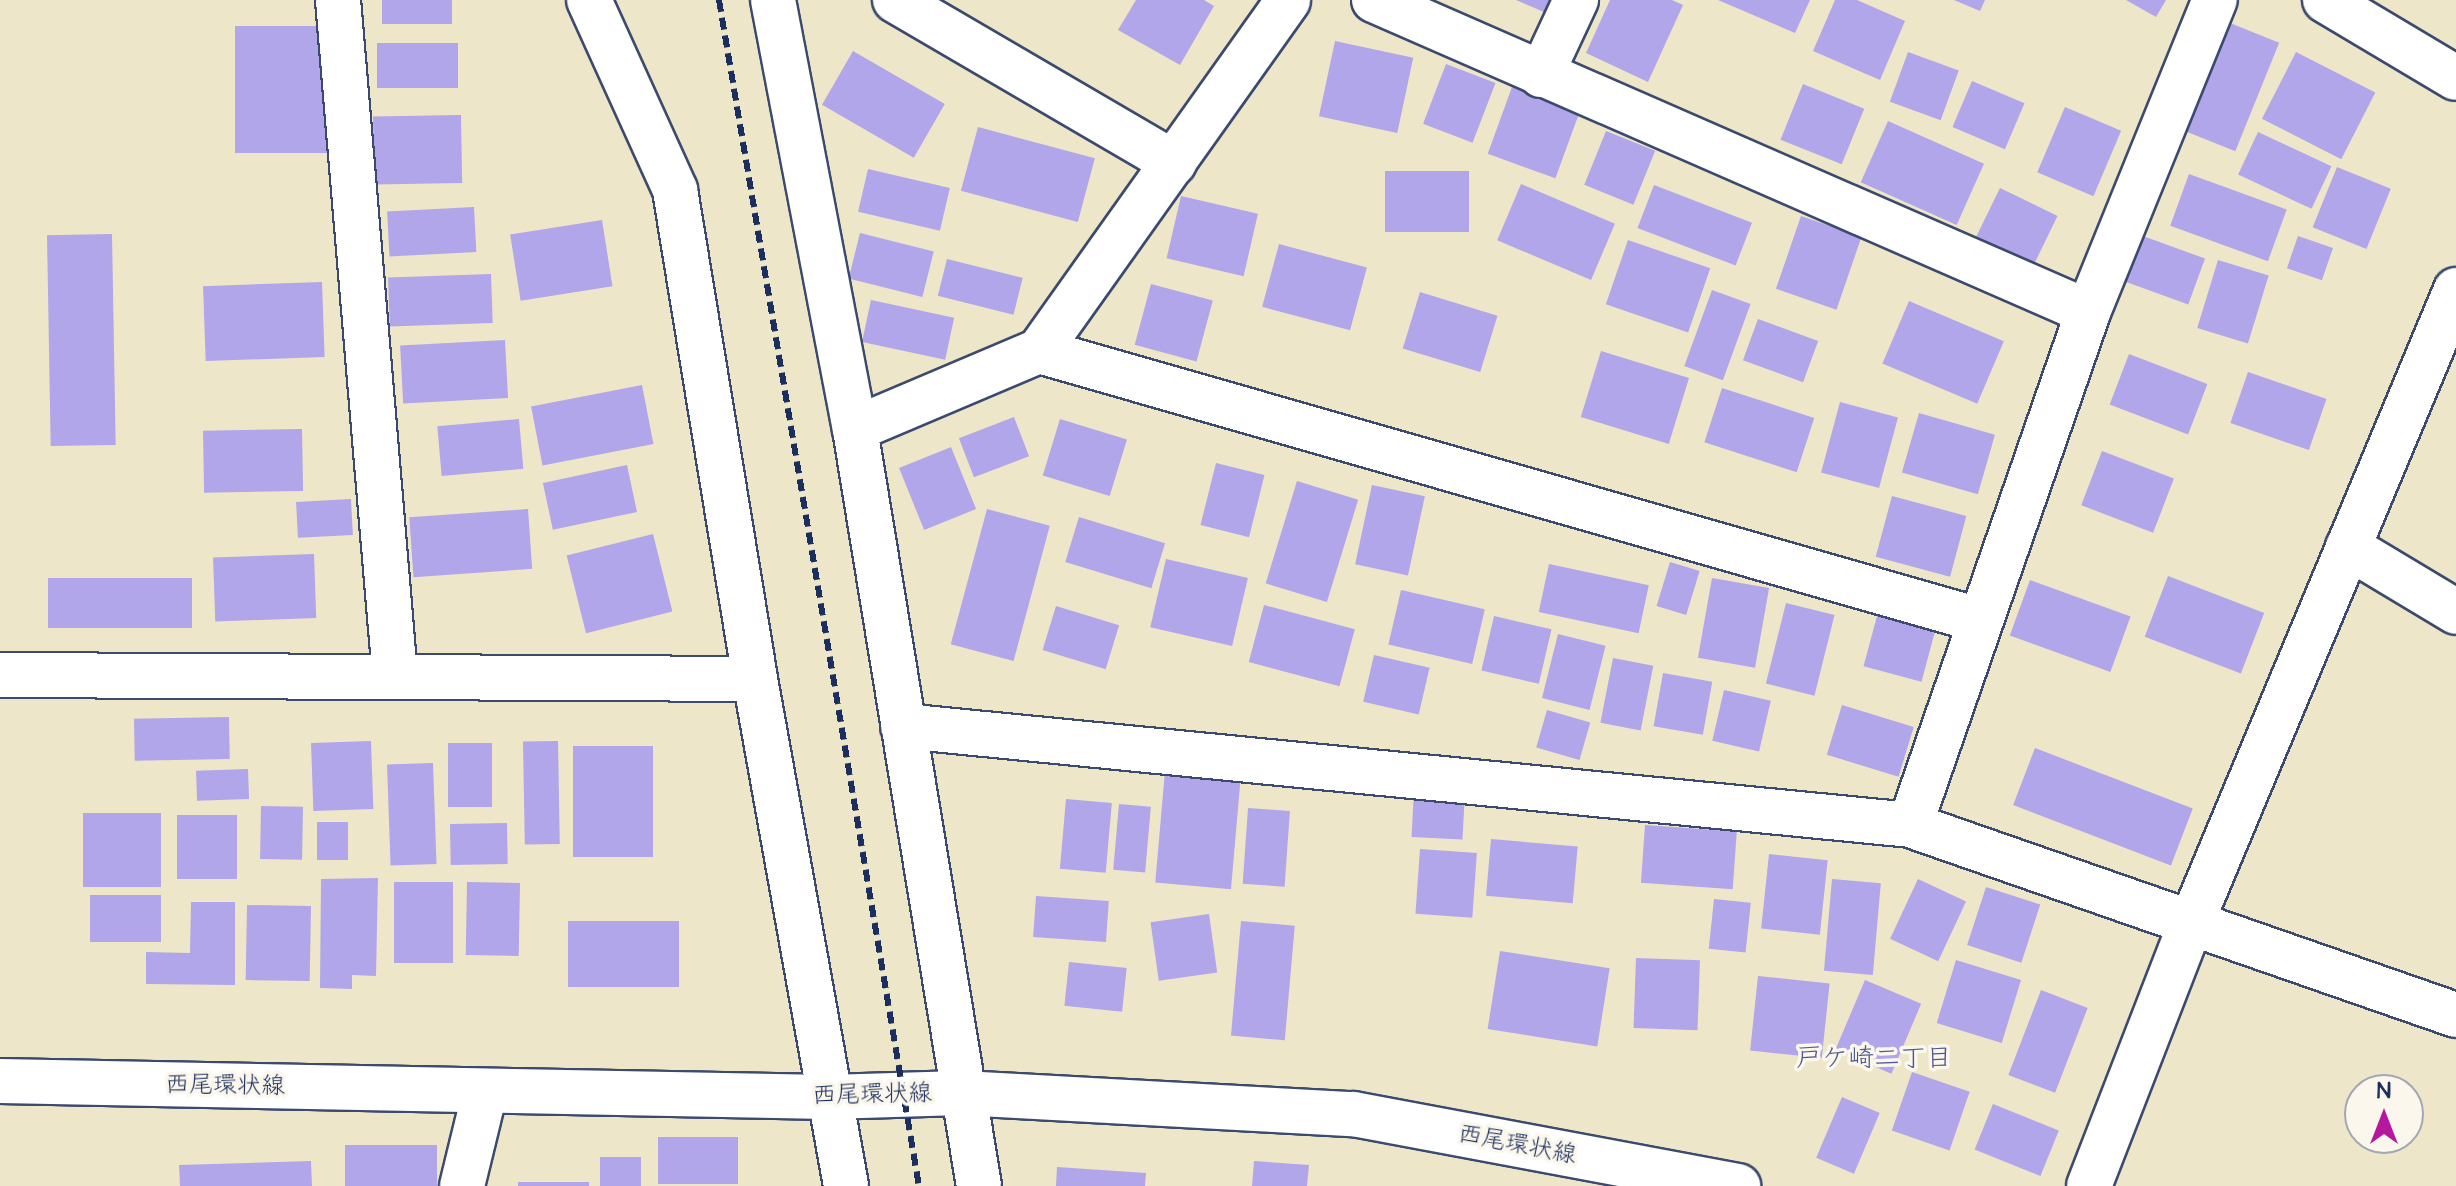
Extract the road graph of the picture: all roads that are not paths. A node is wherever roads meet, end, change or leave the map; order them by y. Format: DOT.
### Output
graph roads {
  1 [pos="338,0"];
  2 [pos="589,0"];
  3 [pos="773,0"];
  4 [pos="895,0"];
  5 [pos="1288,0"];
  6 [pos="1374,0"];
  7 [pos="1576,0"];
  8 [pos="2215,0"];
  9 [pos="2325,0"];
  10 [pos="1541,75"];
  11 [pos="2456,78"];
  12 [pos="1174,163"];
  13 [pos="2456,290"];
  14 [pos="2088,312"];
  15 [pos="1039,351"];
  16 [pos="855,429"];
  17 [pos="2348,547"];
  18 [pos="2456,612"];
  19 [pos="1979,620"];
  20 [pos="0,675"];
  21 [pos="395,676"];
  22 [pos="755,679"];
  23 [pos="903,726"];
  24 [pos="1910,825"];
  25 [pos="2192,921"];
  26 [pos="2456,1015"];
  27 [pos="0,1081"];
  28 [pos="485,1092"];
  29 [pos="961,1093"];
  30 [pos="828,1097"];
  31 [pos="462,1186"];
  32 [pos="846,1186"];
  33 [pos="979,1186"];
  34 [pos="1738,1186"];
  35 [pos="2089,1186"];
  1 -- 21 [label="street"];
  2 -- 22 [label="street"];
  3 -- 16 [label="street"];
  4 -- 12 [label="street"];
  5 -- 12 [label="street"];
  6 -- 10 [label="street"];
  7 -- 10 [label="street"];
  8 -- 14 [label="street"];
  9 -- 11 [label="street"];
  10 -- 14 [label="street"];
  12 -- 15 [label="street"];
  13 -- 17 [label="street"];
  14 -- 19 [label="street"];
  15 -- 16 [label="street"];
  15 -- 19 [label="street"];
  16 -- 23 [label="street"];
  17 -- 18 [label="street"];
  17 -- 25 [label="street"];
  19 -- 24 [label="street"];
  20 -- 21 [label="street"];
  21 -- 22 [label="street"];
  22 -- 30 [label="street"];
  23 -- 24 [label="street"];
  23 -- 29 [label="street"];
  24 -- 25 [label="street"];
  25 -- 26 [label="street"];
  25 -- 35 [label="street"];
  27 -- 28 [label="street, 西尾環状線"];
  28 -- 30 [label="street, 西尾環状線"];
  28 -- 31 [label="street"];
  29 -- 30 [label="street, 西尾環状線"];
  29 -- 33 [label="street"];
  29 -- 34 [label="street, 西尾環状線"];
  30 -- 32 [label="street"];
}
